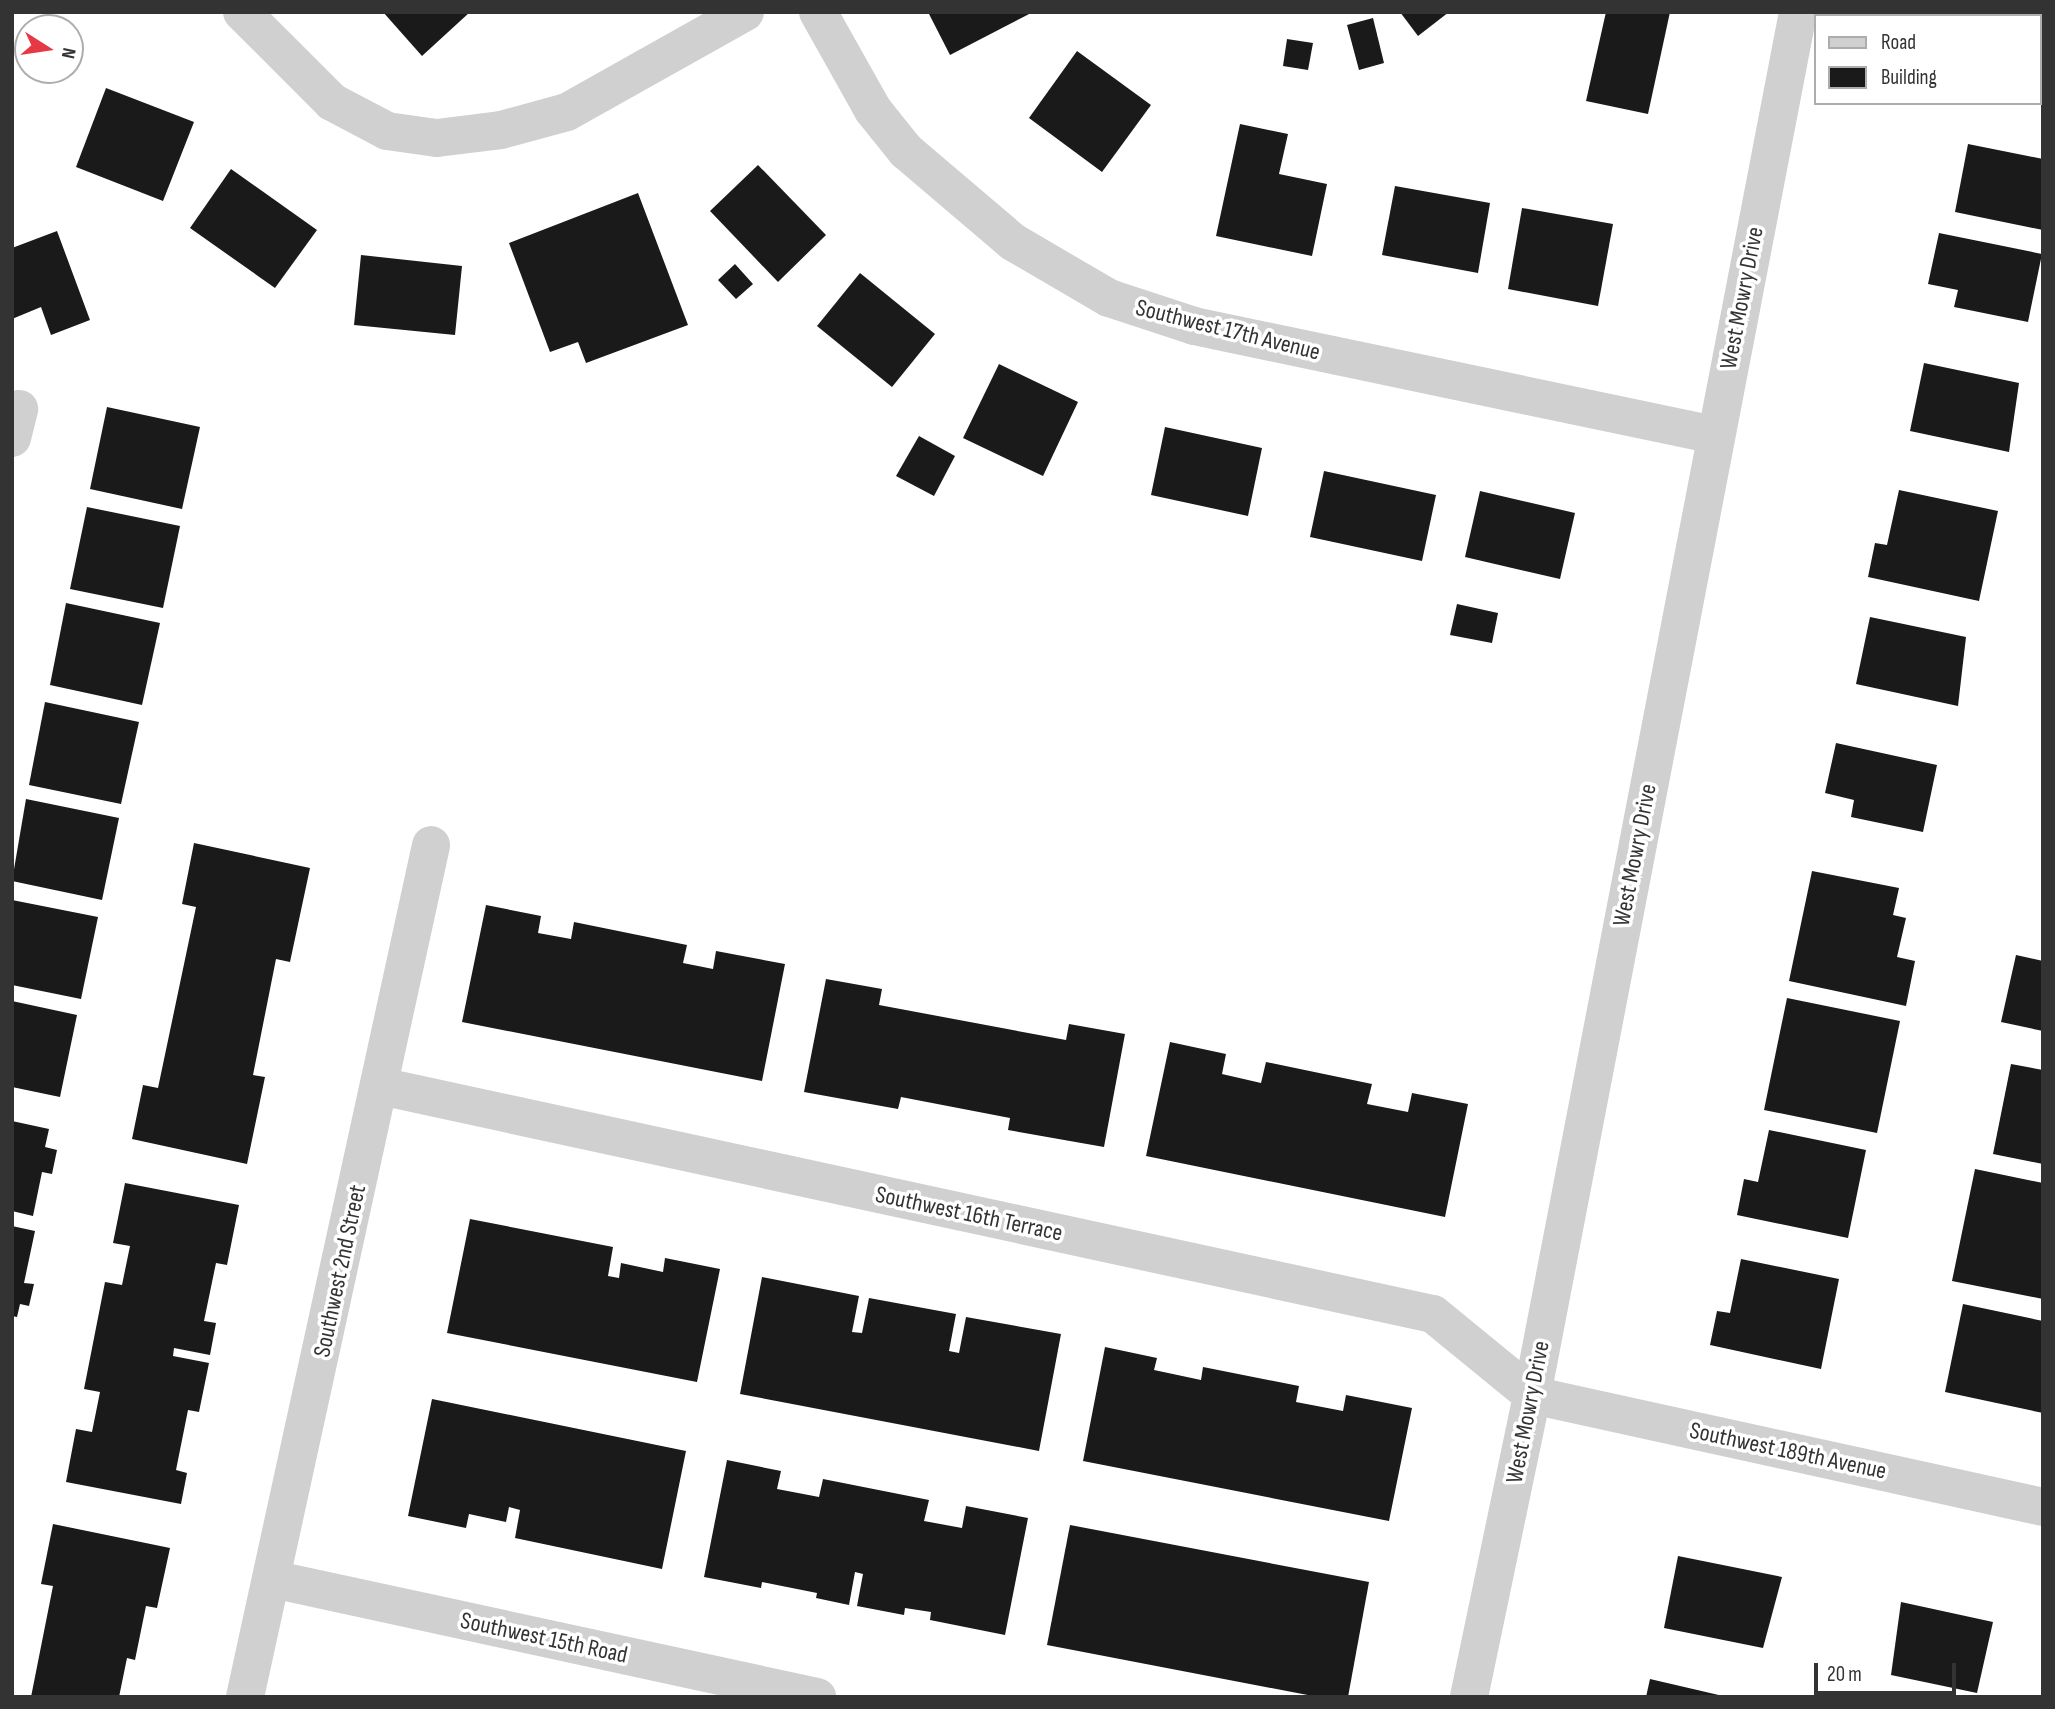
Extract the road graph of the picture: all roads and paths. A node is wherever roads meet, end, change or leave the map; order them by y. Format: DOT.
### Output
graph roads {
  1 [pos="242,12"];
  2 [pos="745,12"];
  3 [pos="818,12"];
  4 [pos="1798,12"];
  5 [pos="1715,435"];
  6 [pos="431,845"];
  7 [pos="380,1086"];
  8 [pos="1532,1395"];
  9 [pos="2043,1507"];
  10 [pos="272,1579"];
  11 [pos="245,1697"];
  12 [pos="817,1697"];
  13 [pos="1469,1697"];
  1 -- 2 [label="street"];
  3 -- 5 [label="street, Southwest 17th Avenue"];
  4 -- 5 [label="street, West Mowry Drive"];
  5 -- 8 [label="street, West Mowry Drive"];
  6 -- 7 [label="street, Southwest 2nd Street"];
  7 -- 8 [label="street, Southwest 16th Terrace"];
  7 -- 10 [label="street, Southwest 2nd Street"];
  8 -- 9 [label="street, Southwest 189th Avenue"];
  8 -- 13 [label="street, West Mowry Drive"];
  10 -- 11 [label="street, Southwest 2nd Street"];
  10 -- 12 [label="street, Southwest 15th Road"];
}
